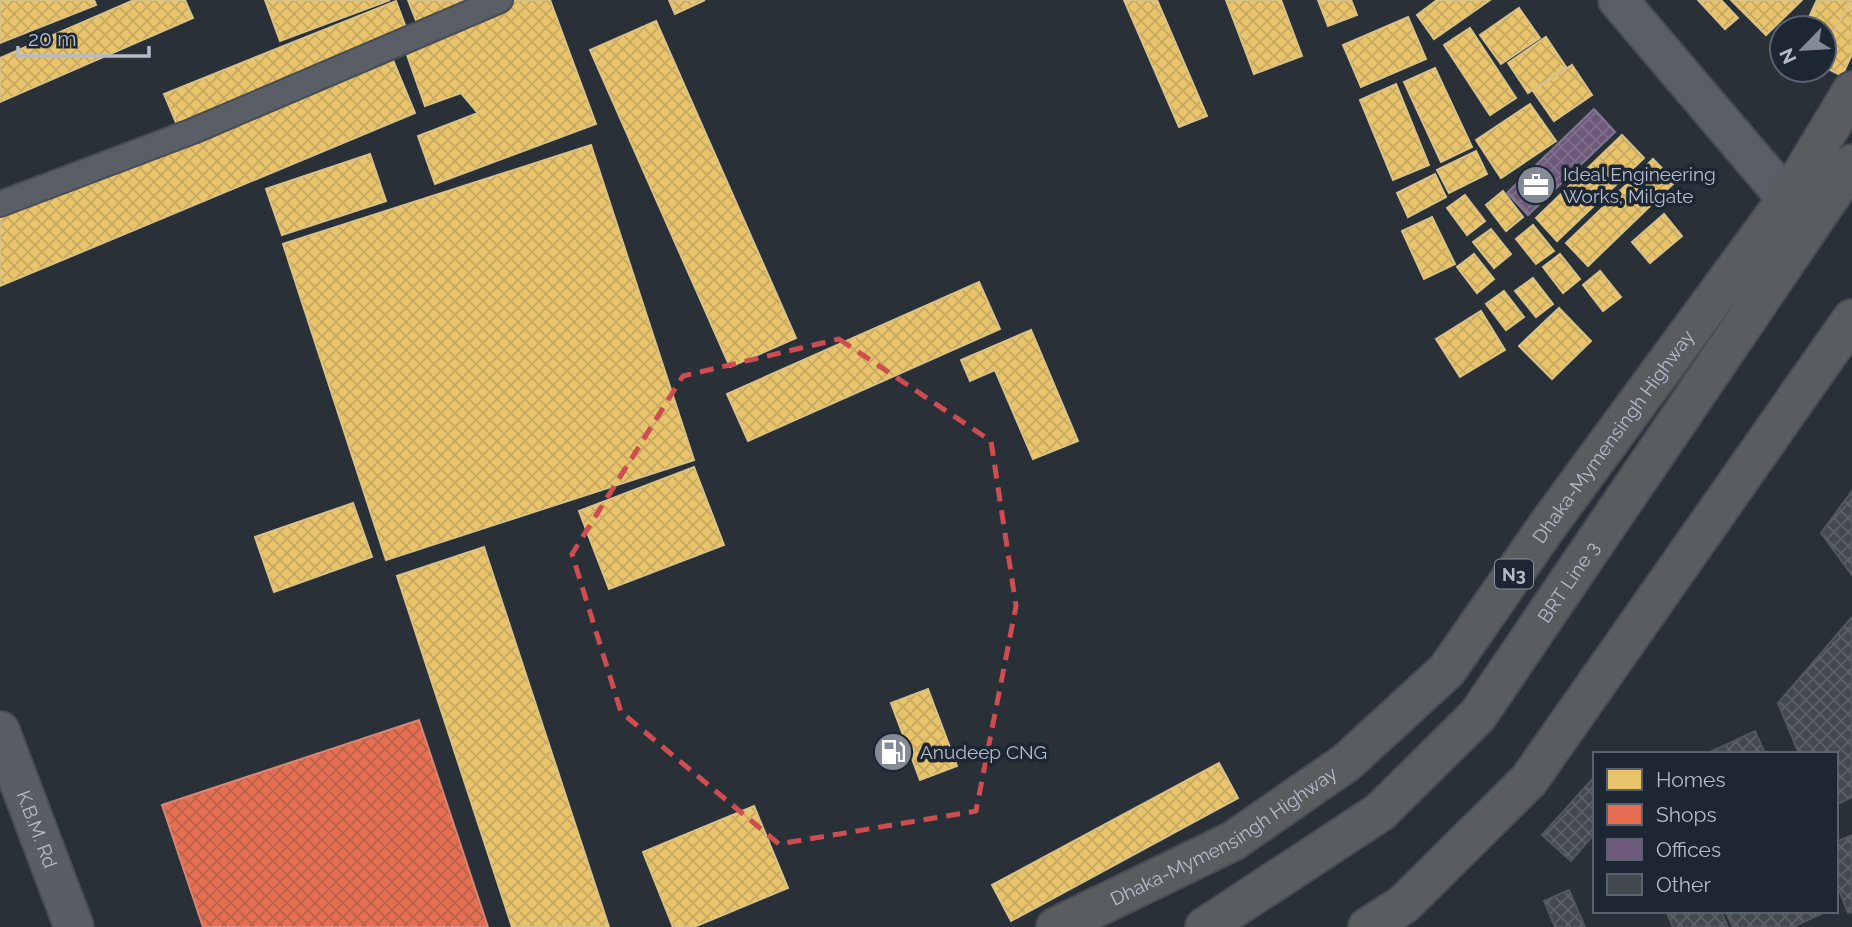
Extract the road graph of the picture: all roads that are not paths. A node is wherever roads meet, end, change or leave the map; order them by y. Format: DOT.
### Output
graph roads {
  1 [pos="500,0"];
  2 [pos="1618,0"];
  3 [pos="1852,91"];
  4 [pos="1852,164"];
  5 [pos="1787,199"];
  6 [pos="0,204"];
  7 [pos="1852,319"];
  8 [pos="0,731"];
  9 [pos="74,927"];
  10 [pos="1056,927"];
  11 [pos="1205,927"];
  12 [pos="1368,927"];
  1 -- 6 [label="lane"];
  2 -- 5 [label="street"];
  3 -- 5 [label="highway, Dhaka-Mymensingh Highway / N3"];
  4 -- 11 [label="highway, BRT Line 3"];
  5 -- 10 [label="highway, Dhaka-Mymensingh Highway / N3"];
  7 -- 12 [label="highway"];
  8 -- 9 [label="street, K.B.M. Rd"];
}
